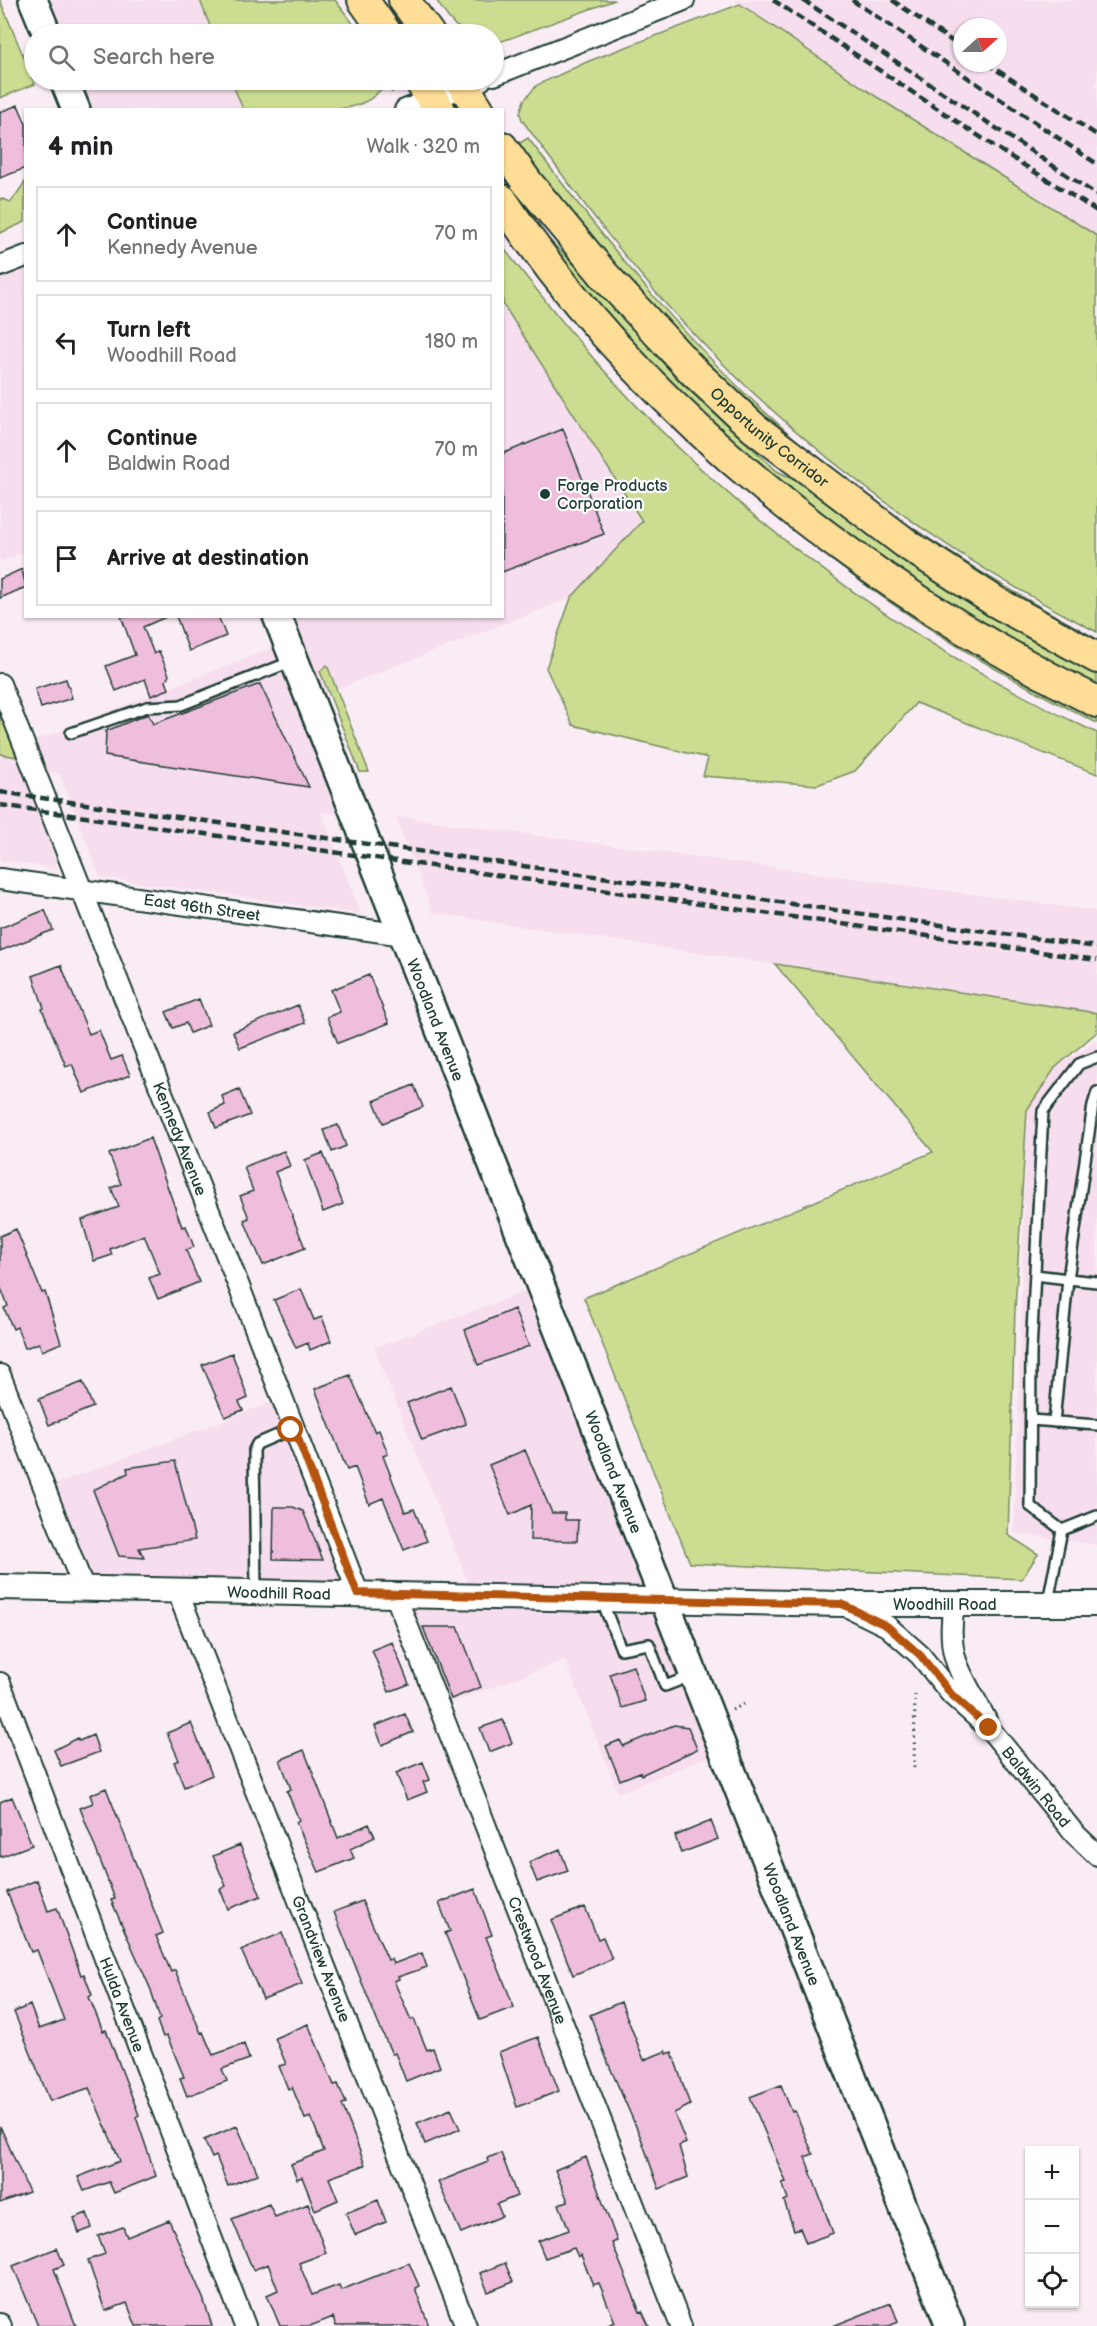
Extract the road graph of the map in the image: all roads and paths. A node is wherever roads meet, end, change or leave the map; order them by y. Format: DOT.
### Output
graph roads {
  1 [pos="33,0"];
  2 [pos="363,0"];
  3 [pos="404,0"];
  4 [pos="684,0"];
  5 [pos="43,24"];
  6 [pos="380,24"];
  7 [pos="422,24"];
  8 [pos="504,71"];
  9 [pos="68,90"];
  10 [pos="465,90"];
  11 [pos="431,96"];
  12 [pos="75,108"];
  13 [pos="409,108"];
  14 [pos="504,150"];
  15 [pos="504,203"];
  16 [pos="24,256"];
  17 [pos="0,266"];
  18 [pos="278,618"];
  19 [pos="1097,658"];
  20 [pos="295,660"];
  21 [pos="0,684"];
  22 [pos="1097,702"];
  23 [pos="71,733"];
  24 [pos="0,879"];
  25 [pos="80,891"];
  26 [pos="404,935"];
  27 [pos="1097,1057"];
  28 [pos="1097,1092"];
  29 [pos="1035,1275"];
  30 [pos="1068,1279"];
  31 [pos="1097,1282"];
  32 [pos="0,1375"];
  33 [pos="1031,1420"];
  34 [pos="1054,1422"];
  35 [pos="1097,1425"];
  36 [pos="294,1428"];
  37 [pos="1097,1516"];
  38 [pos="1062,1530"];
  39 [pos="0,1587"];
  40 [pos="84,1589"];
  41 [pos="177,1590"];
  42 [pos="256,1591"];
  43 [pos="357,1593"];
  44 [pos="394,1594"];
  45 [pos="602,1599"];
  46 [pos="665,1600"];
  47 [pos="842,1604"];
  48 [pos="954,1604"];
  49 [pos="1048,1604"];
  50 [pos="1097,1604"];
  51 [pos="694,1675"];
  52 [pos="0,1683"];
  53 [pos="915,1695"];
  54 [pos="745,1704"];
  55 [pos="732,1710"];
  56 [pos="989,1728"];
  57 [pos="914,1768"];
  58 [pos="1097,1855"];
  59 [pos="245,2326"];
  60 [pos="465,2326"];
  61 [pos="681,2326"];
  62 [pos="950,2326"];
  1 -- 5 [label="main road"];
  2 -- 6 [label="main road"];
  3 -- 7 [label="main road"];
  4 -- 8 [label="street"];
  9 -- 12 [label="main road"];
  10 -- 11 [label="street"];
  11 -- 13 [label="street"];
  14 -- 19 [label="main road, Opportunity Corridor"];
  15 -- 22 [label="main road"];
  16 -- 17 [label="street"];
  18 -- 20 [label="main road, Woodland Avenue"];
  20 -- 23 [label="lane"];
  20 -- 26 [label="main road, Woodland Avenue"];
  21 -- 25 [label="street, Kennedy Avenue"];
  24 -- 25 [label="street, East 96th Street"];
  25 -- 26 [label="street, East 96th Street"];
  25 -- 36 [label="street, Kennedy Avenue"];
  26 -- 46 [label="main road, Woodland Avenue"];
  27 -- 29 [label="lane"];
  28 -- 30 [label="lane"];
  29 -- 30 [label="lane"];
  29 -- 33 [label="lane"];
  30 -- 31 [label="lane"];
  30 -- 34 [label="lane"];
  32 -- 40 [label="street"];
  33 -- 34 [label="lane"];
  33 -- 38 [label="lane"];
  34 -- 35 [label="lane"];
  36 -- 42 [label="lane"];
  36 -- 43 [label="street, Kennedy Avenue"];
  37 -- 38 [label="lane"];
  38 -- 49 [label="lane"];
  39 -- 40 [label="street, Woodhill Road"];
  40 -- 41 [label="street, Woodhill Road"];
  41 -- 42 [label="street, Woodhill Road"];
  41 -- 60 [label="street, Grandview Avenue"];
  42 -- 43 [label="street, Woodhill Road"];
  43 -- 44 [label="street, Woodhill Road"];
  44 -- 45 [label="street, Woodhill Road"];
  44 -- 61 [label="street, Crestwood Avenue"];
  45 -- 46 [label="street, Woodhill Road"];
  45 -- 51 [label="lane"];
  46 -- 47 [label="street, Woodhill Road"];
  46 -- 51 [label="main road, Woodland Avenue"];
  47 -- 48 [label="street, Woodhill Road"];
  47 -- 56 [label="street, Baldwin Road"];
  48 -- 49 [label="street, Woodhill Road"];
  48 -- 56 [label="street"];
  49 -- 50 [label="street, Woodhill Road"];
  51 -- 62 [label="main road, Woodland Avenue"];
  52 -- 59 [label="street, Hulda Avenue"];
  53 -- 57 [label="path"];
  54 -- 55 [label="path"];
  56 -- 58 [label="street, Baldwin Road"];
}
